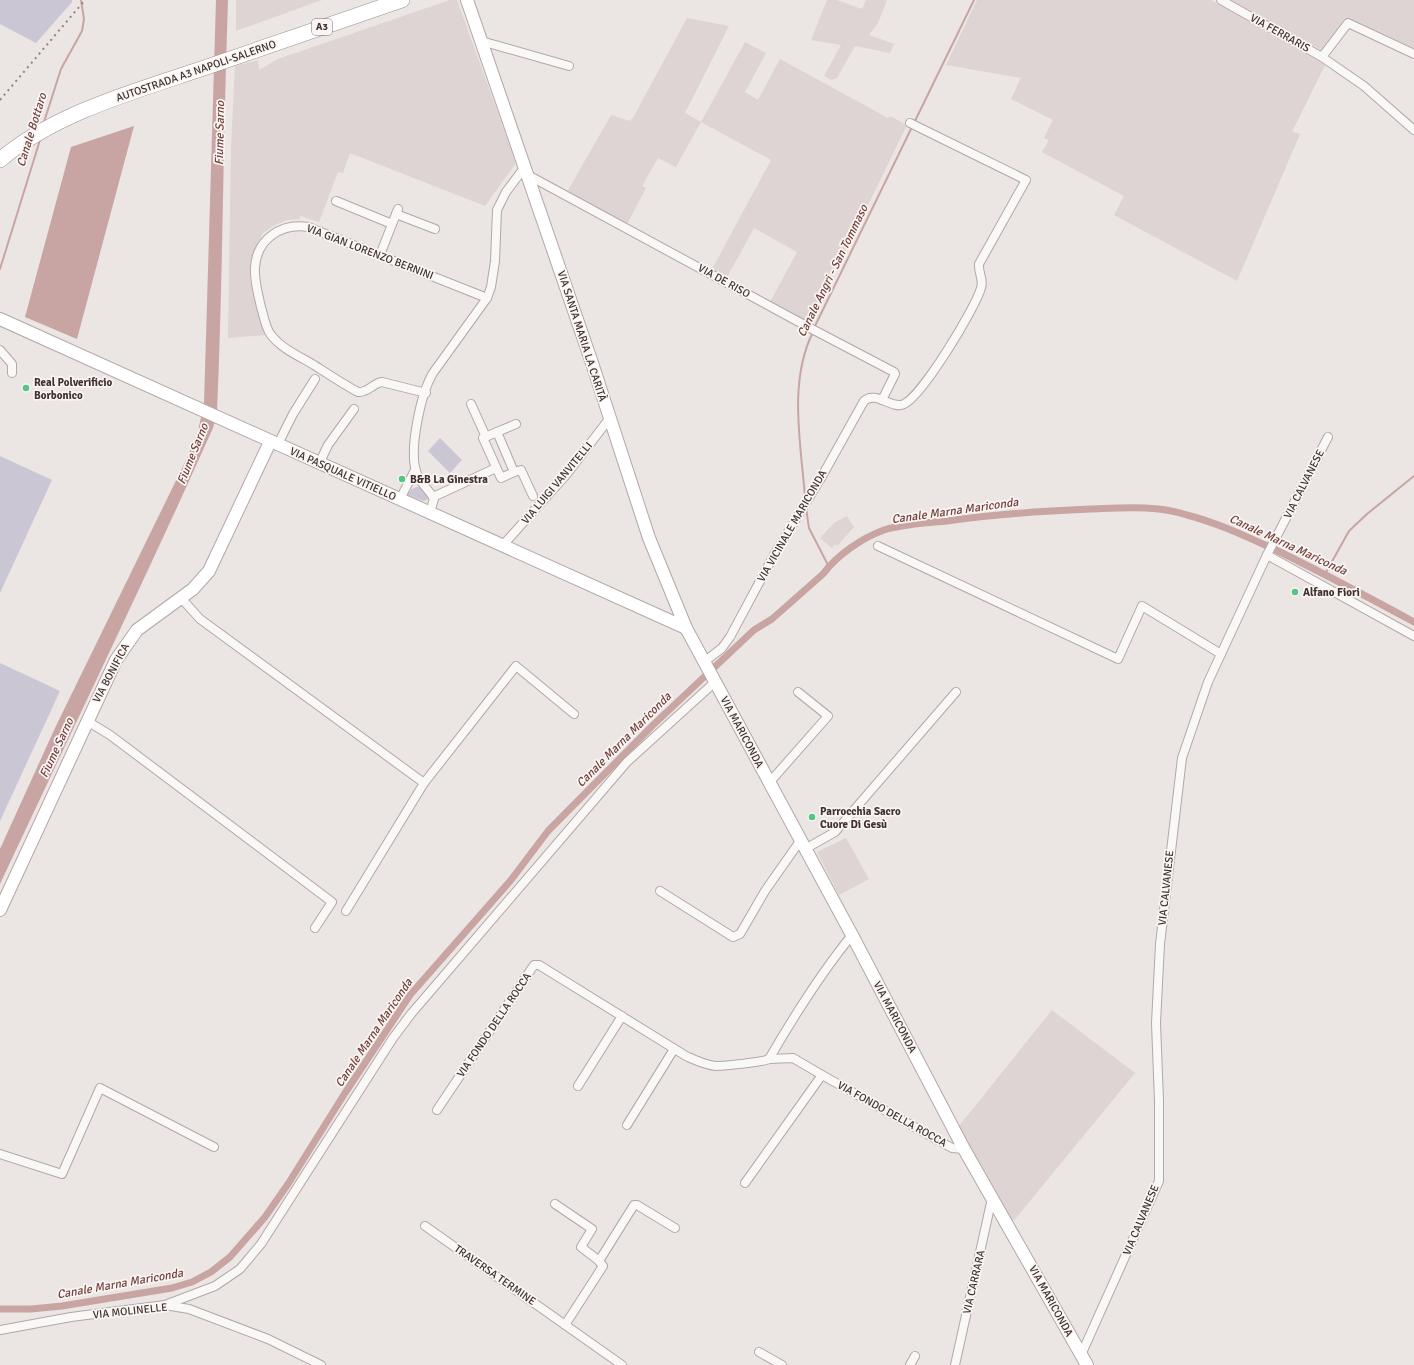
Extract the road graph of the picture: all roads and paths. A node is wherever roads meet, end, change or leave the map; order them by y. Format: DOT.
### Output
graph roads {
  1 [pos="372,0"];
  2 [pos="402,0"];
  3 [pos="467,0"];
  4 [pos="1221,0"];
  5 [pos="481,41"];
  6 [pos="242,50"];
  7 [pos="1414,54"];
  8 [pos="1322,57"];
  9 [pos="569,66"];
  10 [pos="913,125"];
  11 [pos="38,130"];
  12 [pos="1414,130"];
  13 [pos="0,149"];
  14 [pos="0,160"];
  15 [pos="525,171"];
  16 [pos="336,201"];
  17 [pos="392,224"];
  18 [pos="435,229"];
  19 [pos="380,255"];
  20 [pos="487,298"];
  21 [pos="0,319"];
  22 [pos="0,350"];
  23 [pos="12,373"];
  24 [pos="315,379"];
  25 [pos="426,393"];
  26 [pos="882,400"];
  27 [pos="471,404"];
  28 [pos="354,410"];
  29 [pos="609,419"];
  30 [pos="516,424"];
  31 [pos="497,432"];
  32 [pos="486,437"];
  33 [pos="1328,437"];
  34 [pos="274,444"];
  35 [pos="319,464"];
  36 [pos="496,468"];
  37 [pos="415,470"];
  38 [pos="514,472"];
  39 [pos="424,486"];
  40 [pos="403,494"];
  41 [pos="533,496"];
  42 [pos="433,497"];
  43 [pos="430,512"];
  44 [pos="503,545"];
  45 [pos="878,546"];
  46 [pos="1267,554"];
  47 [pos="181,598"];
  48 [pos="686,628"];
  49 [pos="1414,636"];
  50 [pos="1221,654"];
  51 [pos="710,672"];
  52 [pos="798,692"];
  53 [pos="956,692"];
  54 [pos="574,714"];
  55 [pos="87,721"];
  56 [pos="424,783"];
  57 [pos="769,783"];
  58 [pos="802,845"];
  59 [pos="660,891"];
  60 [pos="0,910"];
  61 [pos="346,911"];
  62 [pos="315,928"];
  63 [pos="852,935"];
  64 [pos="622,1016"];
  65 [pos="674,1049"];
  66 [pos="769,1058"];
  67 [pos="822,1075"];
  68 [pos="578,1086"];
  69 [pos="437,1110"];
  70 [pos="627,1125"];
  71 [pos="214,1147"];
  72 [pos="964,1149"];
  73 [pos="0,1154"];
  74 [pos="745,1183"];
  75 [pos="992,1198"];
  76 [pos="555,1204"];
  77 [pos="425,1226"];
  78 [pos="675,1228"];
  79 [pos="600,1261"];
  80 [pos="165,1305"];
  81 [pos="565,1325"];
  82 [pos="0,1330"];
  83 [pos="759,1352"];
  84 [pos="915,1356"];
  85 [pos="1084,1360"];
  86 [pos="321,1365"];
  87 [pos="622,1365"];
  88 [pos="782,1365"];
  89 [pos="910,1365"];
  90 [pos="955,1365"];
  1 -- 6 [label="highway, AUTOSTRADA A3 NAPOLI-SALERNO / A3"];
  2 -- 6 [label="highway, AUTOSTRADA A3 NAPOLI-SALERNO / A3"];
  3 -- 5 [label="street, VIA SANTA MARIA LA CARITÀ"];
  4 -- 8 [label="street, VIA FERRARIS"];
  5 -- 9 [label="street"];
  5 -- 15 [label="street, VIA SANTA MARIA LA CARITÀ"];
  6 -- 11 [label="highway, AUTOSTRADA A3 NAPOLI-SALERNO / A3"];
  7 -- 8 [label="street, VIA FERRARIS"];
  8 -- 12 [label="street"];
  10 -- 26 [label="street"];
  11 -- 13 [label="highway, AUTOSTRADA A3 NAPOLI-SALERNO / A3"];
  11 -- 14 [label="highway, AUTOSTRADA A3 NAPOLI-SALERNO / A3"];
  15 -- 20 [label="street"];
  15 -- 26 [label="street, VIA DE RISO"];
  15 -- 29 [label="street, VIA SANTA MARIA LA CARITÀ"];
  16 -- 17 [label="street"];
  17 -- 18 [label="street"];
  17 -- 19 [label="street"];
  19 -- 20 [label="street, VIA GIAN LORENZO BERNINI"];
  19 -- 25 [label="street, VIA GIAN LORENZO BERNINI"];
  20 -- 25 [label="street"];
  21 -- 34 [label="street, VIA PASQUALE VITIELLO"];
  22 -- 23 [label="street"];
  24 -- 34 [label="street"];
  25 -- 37 [label="street"];
  26 -- 51 [label="street, VIA VICINALE MARICONDA"];
  27 -- 32 [label="street"];
  28 -- 35 [label="street"];
  29 -- 44 [label="street, VIA LUIGI VANVITELLI"];
  29 -- 48 [label="street, VIA SANTA MARIA LA CARITÀ"];
  30 -- 31 [label="street"];
  31 -- 32 [label="street"];
  31 -- 38 [label="street"];
  32 -- 36 [label="street"];
  33 -- 46 [label="street, VIA CALVANESE"];
  34 -- 35 [label="street, VIA PASQUALE VITIELLO"];
  34 -- 47 [label="street, VIA BONIFICA"];
  35 -- 40 [label="street, VIA PASQUALE VITIELLO"];
  36 -- 38 [label="street"];
  36 -- 42 [label="street"];
  37 -- 39 [label="street"];
  37 -- 40 [label="street"];
  38 -- 41 [label="street"];
  39 -- 40 [label="street"];
  39 -- 42 [label="street"];
  40 -- 43 [label="street, VIA PASQUALE VITIELLO"];
  42 -- 43 [label="street"];
  43 -- 44 [label="street, VIA PASQUALE VITIELLO"];
  44 -- 48 [label="street, VIA PASQUALE VITIELLO"];
  45 -- 50 [label="street"];
  46 -- 49 [label="street"];
  46 -- 50 [label="street, VIA CALVANESE"];
  47 -- 55 [label="street, VIA BONIFICA"];
  47 -- 56 [label="street"];
  48 -- 51 [label="street, VIA SANTA MARIA LA CARITÀ"];
  50 -- 85 [label="street, VIA CALVANESE"];
  51 -- 57 [label="street, VIA MARICONDA"];
  51 -- 80 [label="street, VIA VICINALE MARICONDA"];
  52 -- 57 [label="street"];
  53 -- 58 [label="street"];
  54 -- 56 [label="street"];
  55 -- 60 [label="street, VIA BONIFICA"];
  55 -- 62 [label="street"];
  56 -- 61 [label="street"];
  57 -- 58 [label="street, VIA MARICONDA"];
  58 -- 59 [label="street"];
  58 -- 63 [label="street, VIA MARICONDA"];
  63 -- 66 [label="street"];
  63 -- 72 [label="street, VIA MARICONDA"];
  64 -- 65 [label="street, VIA FONDO DELLA ROCCA"];
  64 -- 68 [label="street"];
  64 -- 69 [label="street, VIA FONDO DELLA ROCCA"];
  65 -- 66 [label="street, VIA FONDO DELLA ROCCA"];
  65 -- 70 [label="street"];
  66 -- 67 [label="street, VIA FONDO DELLA ROCCA"];
  67 -- 72 [label="street, VIA FONDO DELLA ROCCA"];
  67 -- 74 [label="street"];
  71 -- 73 [label="street"];
  72 -- 75 [label="street, VIA MARICONDA"];
  75 -- 85 [label="street, VIA MARICONDA"];
  75 -- 90 [label="street, VIA CARRARA"];
  76 -- 79 [label="street"];
  77 -- 81 [label="street, TRAVERSA TERMINE"];
  78 -- 79 [label="street"];
  79 -- 81 [label="street"];
  80 -- 82 [label="street, VIA MOLINELLE"];
  80 -- 86 [label="street, VIA MOLINELLE"];
  81 -- 87 [label="street, TRAVERSA TERMINE"];
  83 -- 88 [label="street"];
  84 -- 89 [label="street"];
}
